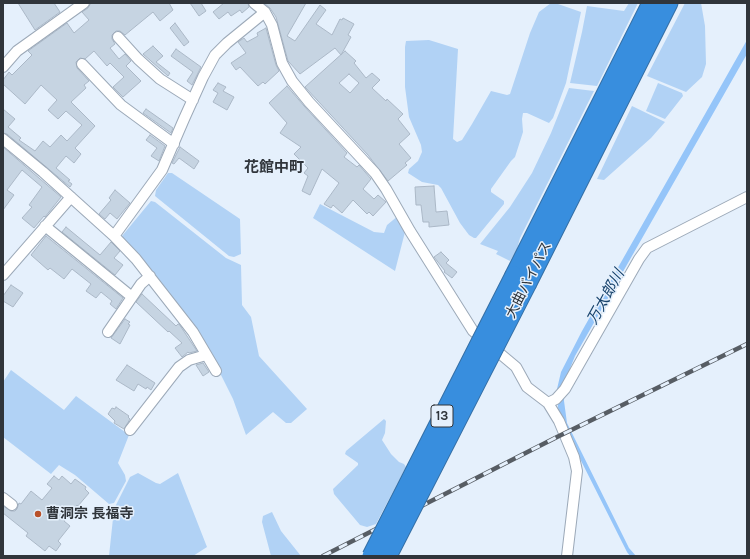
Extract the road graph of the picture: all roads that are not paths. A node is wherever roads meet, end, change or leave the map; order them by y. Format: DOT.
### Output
graph roads {
  1 [pos="84,3"];
  2 [pos="255,3"];
  3 [pos="651,3"];
  4 [pos="670,3"];
  5 [pos="265,12"];
  6 [pos="118,37"];
  7 [pos="82,64"];
  8 [pos="3,67"];
  9 [pos="193,100"];
  10 [pos="3,139"];
  11 [pos="174,144"];
  12 [pos="747,196"];
  13 [pos="70,197"];
  14 [pos="46,226"];
  15 [pos="114,236"];
  16 [pos="3,275"];
  17 [pos="150,276"];
  18 [pos="521,279"];
  19 [pos="132,297"];
  20 [pos="108,332"];
  21 [pos="206,355"];
  22 [pos="216,371"];
  23 [pos="552,401"];
  24 [pos="130,430"];
  25 [pos="3,498"];
  26 [pos="12,505"];
  27 [pos="371,556"];
  28 [pos="388,556"];
  29 [pos="567,556"];
  1 -- 8 [label="street"];
  2 -- 5 [label="street"];
  3 -- 18 [label="highway, 大曲バイパス / 13"];
  4 -- 18 [label="highway, 大曲バイパス / 13"];
  5 -- 9 [label="street"];
  5 -- 23 [label="street"];
  6 -- 9 [label="street"];
  7 -- 11 [label="street"];
  9 -- 11 [label="street"];
  10 -- 13 [label="street"];
  11 -- 15 [label="street"];
  12 -- 23 [label="street"];
  13 -- 14 [label="street"];
  13 -- 15 [label="street"];
  14 -- 16 [label="street"];
  14 -- 19 [label="street"];
  15 -- 17 [label="street"];
  17 -- 19 [label="street"];
  17 -- 21 [label="street"];
  18 -- 27 [label="highway, 大曲バイパス / 13, bridge"];
  18 -- 28 [label="highway, 大曲バイパス / 13, bridge"];
  19 -- 20 [label="street"];
  21 -- 22 [label="street"];
  21 -- 24 [label="street"];
  23 -- 29 [label="street"];
  25 -- 26 [label="street"];
}
